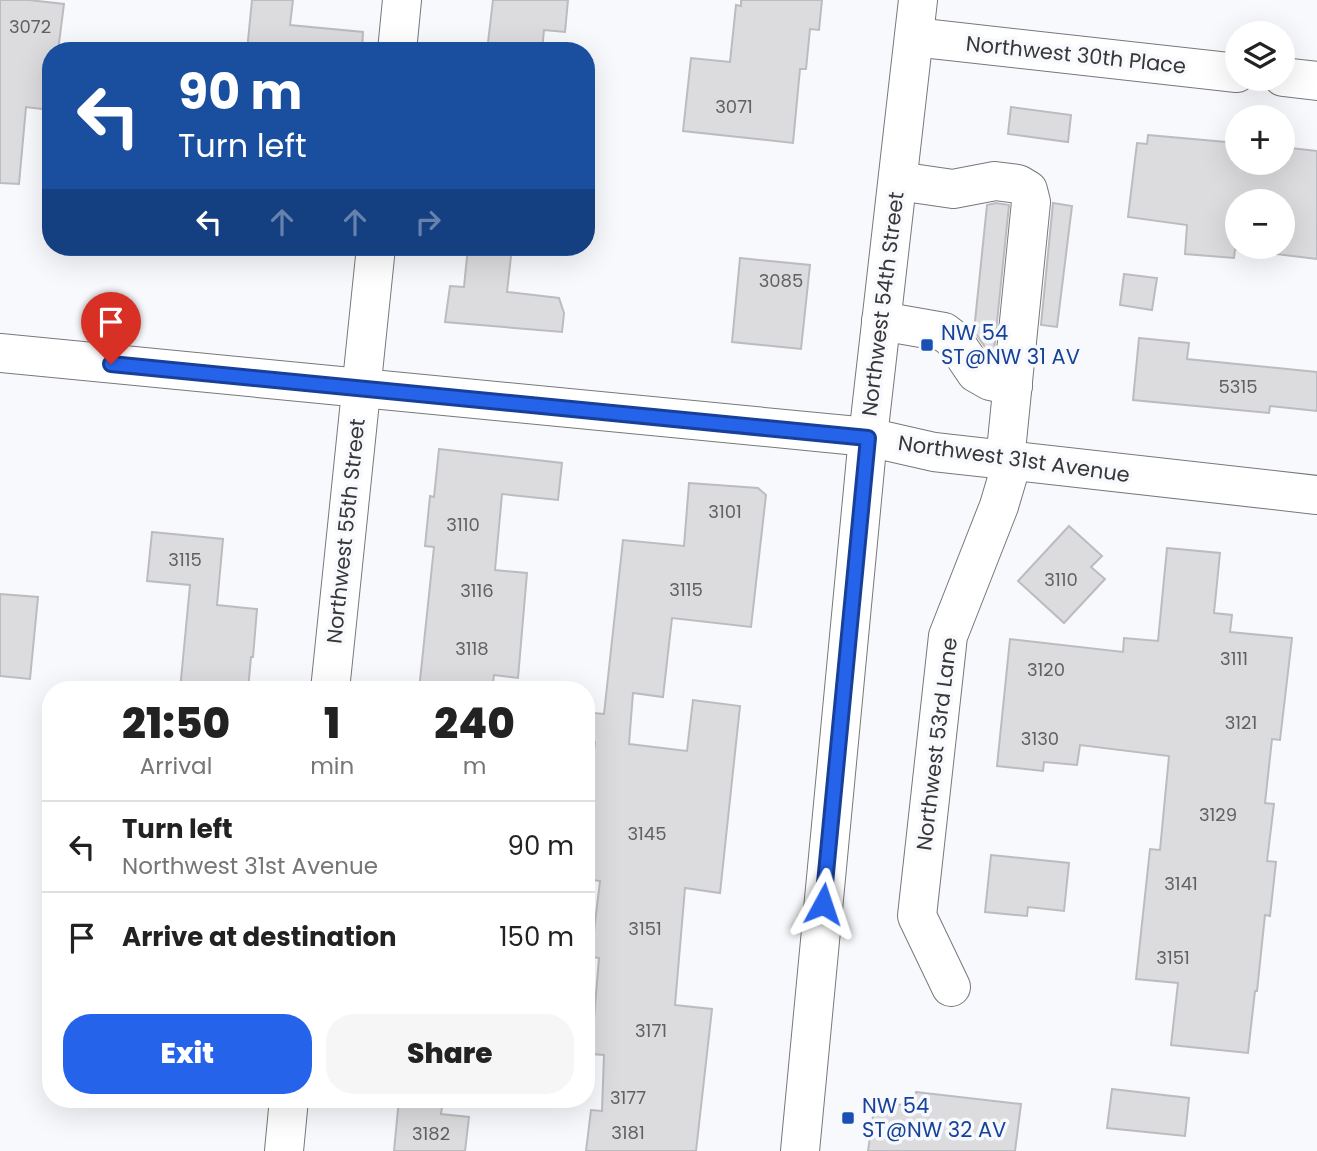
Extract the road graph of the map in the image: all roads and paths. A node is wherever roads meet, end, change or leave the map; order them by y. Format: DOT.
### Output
graph roads {
  1 [pos="402,0"];
  2 [pos="918,0"];
  3 [pos="914,37"];
  4 [pos="398,42"];
  5 [pos="1225,71"];
  6 [pos="1295,79"];
  7 [pos="1317,81"];
  8 [pos="898,181"];
  9 [pos="375,256"];
  10 [pos="881,321"];
  11 [pos="0,353"];
  12 [pos="1013,386"];
  13 [pos="361,388"];
  14 [pos="868,438"];
  15 [pos="1008,461"];
  16 [pos="1317,495"];
  17 [pos="331,681"];
  18 [pos="951,987"];
  19 [pos="288,1108"];
  20 [pos="284,1151"];
  21 [pos="800,1151"];
  1 -- 4 [label="street"];
  2 -- 3 [label="street, Northwest 54th Street"];
  3 -- 5 [label="street, Northwest 30th Place"];
  3 -- 8 [label="street, Northwest 54th Street"];
  6 -- 7 [label="street"];
  8 -- 10 [label="street, Northwest 54th Street"];
  8 -- 12 [label="street, Northwest 53rd Lane"];
  9 -- 13 [label="street, Northwest 55th Street"];
  10 -- 12 [label="street"];
  10 -- 14 [label="street, Northwest 54th Street"];
  11 -- 13 [label="street, Northwest 31st Avenue"];
  12 -- 15 [label="street, Northwest 53rd Lane"];
  13 -- 14 [label="street, Northwest 31st Avenue"];
  13 -- 17 [label="street, Northwest 55th Street"];
  14 -- 15 [label="street, Northwest 31st Avenue"];
  14 -- 21 [label="street, Northwest 54th Street"];
  15 -- 16 [label="street, Northwest 31st Avenue"];
  15 -- 18 [label="street, Northwest 53rd Lane"];
  19 -- 20 [label="street"];
}
